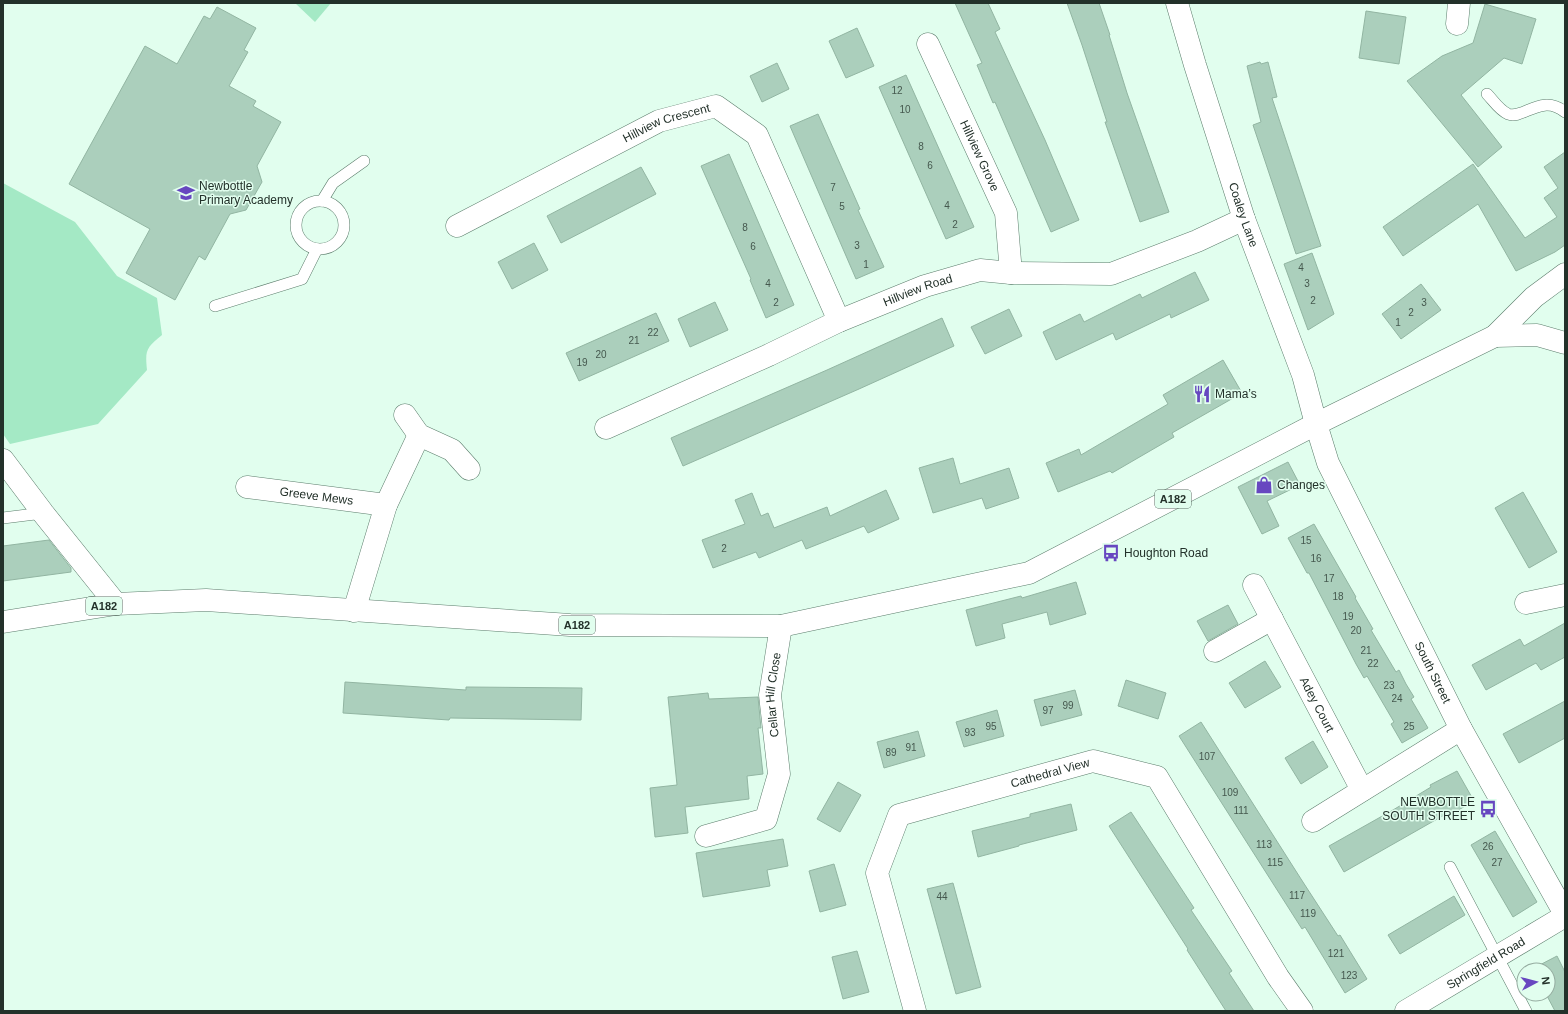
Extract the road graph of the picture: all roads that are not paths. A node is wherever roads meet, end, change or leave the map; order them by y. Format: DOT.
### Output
graph roads {
  1 [pos="1177,3"];
  2 [pos="928,44"];
  3 [pos="1487,94"];
  4 [pos="1565,112"];
  5 [pos="364,161"];
  6 [pos="322,201"];
  7 [pos="1244,219"];
  8 [pos="457,226"];
  9 [pos="317,249"];
  10 [pos="1011,273"];
  11 [pos="1565,274"];
  12 [pos="215,306"];
  13 [pos="839,321"];
  14 [pos="1495,336"];
  15 [pos="1565,343"];
  16 [pos="405,415"];
  17 [pos="1316,424"];
  18 [pos="606,428"];
  19 [pos="419,435"];
  20 [pos="3,460"];
  21 [pos="469,469"];
  22 [pos="247,487"];
  23 [pos="386,505"];
  24 [pos="43,512"];
  25 [pos="3,518"];
  26 [pos="1254,585"];
  27 [pos="1565,595"];
  28 [pos="116,604"];
  29 [pos="1526,604"];
  30 [pos="354,611"];
  31 [pos="1272,619"];
  32 [pos="3,622"];
  33 [pos="781,626"];
  34 [pos="1215,651"];
  35 [pos="1461,729"];
  36 [pos="1362,790"];
  37 [pos="1313,821"];
  38 [pos="706,836"];
  39 [pos="1450,868"];
  40 [pos="1565,915"];
  41 [pos="1497,955"];
  42 [pos="915,1011"];
  43 [pos="1302,1011"];
  44 [pos="1406,1011"];
  45 [pos="1526,1011"];
  1 -- 7 [label="street, Coaley Lane"];
  2 -- 10 [label="street, Hillview Grove"];
  3 -- 4 [label="lane"];
  5 -- 6 [label="lane"];
  6 -- 9 [label="lane"];
  6 -- 9 [label="lane"];
  7 -- 10 [label="street, Hillview Road"];
  7 -- 17 [label="street, Coaley Lane"];
  8 -- 13 [label="street, Hillview Crescent"];
  9 -- 12 [label="lane"];
  10 -- 13 [label="street, Hillview Road"];
  11 -- 14 [label="street"];
  13 -- 18 [label="street, Hillview Road"];
  14 -- 15 [label="street, A182"];
  14 -- 17 [label="street, A182"];
  16 -- 19 [label="street"];
  17 -- 33 [label="street, A182"];
  17 -- 35 [label="street, South Street"];
  19 -- 21 [label="street"];
  19 -- 23 [label="street"];
  20 -- 24 [label="street"];
  22 -- 23 [label="street, Greeve Mews"];
  23 -- 30 [label="street"];
  24 -- 25 [label="lane"];
  24 -- 28 [label="street"];
  26 -- 31 [label="street, Adey Court"];
  27 -- 29 [label="street"];
  28 -- 30 [label="street, A182"];
  28 -- 32 [label="street, A182"];
  30 -- 33 [label="street, A182"];
  31 -- 34 [label="street"];
  31 -- 36 [label="street, Adey Court"];
  33 -- 38 [label="street, Cellar Hill Close"];
  35 -- 36 [label="street"];
  35 -- 40 [label="street, South Street"];
  36 -- 37 [label="street"];
  39 -- 41 [label="lane"];
  40 -- 41 [label="street, Springfield Road"];
  41 -- 44 [label="street, Springfield Road"];
  41 -- 45 [label="lane"];
  42 -- 43 [label="street, Cathedral View"];
}
